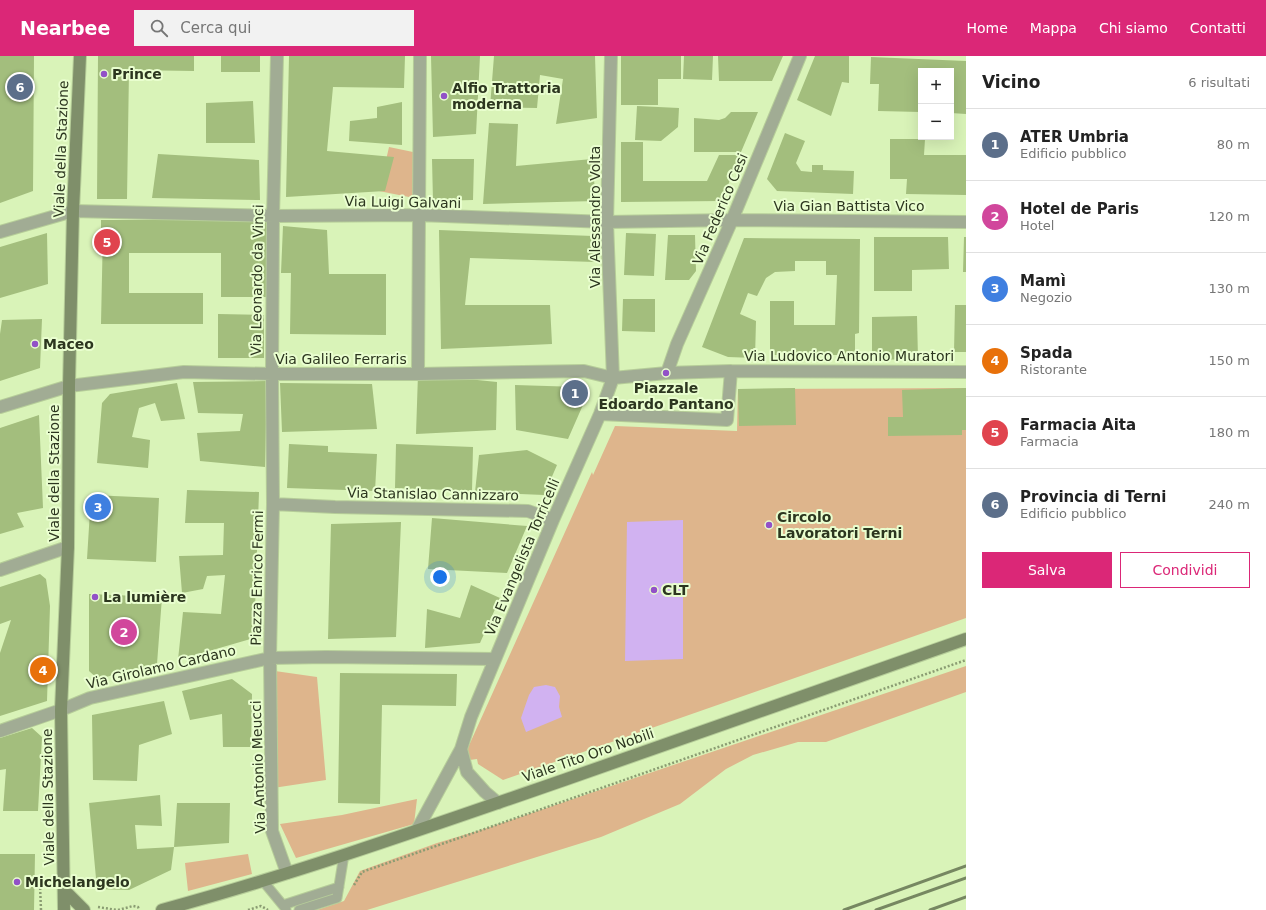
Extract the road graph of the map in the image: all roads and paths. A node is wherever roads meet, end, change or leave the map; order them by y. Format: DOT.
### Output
graph roads {
  1 [pos="80,56"];
  2 [pos="277,56"];
  3 [pos="420,56"];
  4 [pos="611,56"];
  5 [pos="800,56"];
  6 [pos="73,211"];
  7 [pos="419,215"];
  8 [pos="273,216"];
  9 [pos="732,220"];
  10 [pos="608,222"];
  11 [pos="966,222"];
  12 [pos="0,232"];
  13 [pos="731,371"];
  14 [pos="966,372"];
  15 [pos="667,373"];
  16 [pos="272,374"];
  17 [pos="418,374"];
  18 [pos="613,378"];
  19 [pos="69,386"];
  20 [pos="0,407"];
  21 [pos="600,414"];
  22 [pos="273,504"];
  23 [pos="335,507"];
  24 [pos="553,520"];
  25 [pos="68,547"];
  26 [pos="0,570"];
  27 [pos="966,640"];
  28 [pos="270,658"];
  29 [pos="495,660"];
  30 [pos="966,660"];
  31 [pos="61,710"];
  32 [pos="0,731"];
  33 [pos="460,749"];
  34 [pos="498,803"];
  35 [pos="417,830"];
  36 [pos="344,855"];
  37 [pos="286,873"];
  38 [pos="263,881"];
  39 [pos="339,887"];
  40 [pos="352,889"];
  41 [pos="64,891"];
  42 [pos="219,895"];
  43 [pos="285,908"];
  44 [pos="64,910"];
  45 [pos="84,910"];
  46 [pos="118,910"];
  47 [pos="139,910"];
  48 [pos="162,910"];
  49 [pos="192,910"];
  50 [pos="248,910"];
  51 [pos="268,910"];
  52 [pos="299,910"];
  1 -- 6 [label="street, Viale della Stazione"];
  2 -- 8 [label="street, Via Leonardo da Vinci"];
  3 -- 7 [label="street"];
  4 -- 10 [label="street, Via Alessandro Volta"];
  5 -- 9 [label="street, Via Federico Cesi"];
  6 -- 8 [label="street, Via Luigi Galvani"];
  6 -- 12 [label="street, Via Luigi Galvani"];
  6 -- 19 [label="street, Viale della Stazione"];
  7 -- 8 [label="street, Via Luigi Galvani"];
  7 -- 10 [label="street, Via Luigi Galvani"];
  7 -- 17 [label="street"];
  8 -- 16 [label="street, Via Leonardo da Vinci"];
  9 -- 10 [label="street, Via Luigi Galvani"];
  9 -- 11 [label="street, Via Gian Battista Vico"];
  9 -- 15 [label="street, Via Federico Cesi"];
  10 -- 18 [label="street, Via Alessandro Volta"];
  13 -- 14 [label="street, Via Ludovico Antonio Muratori"];
  13 -- 15 [label="street"];
  13 -- 21 [label="street"];
  15 -- 18 [label="street"];
  16 -- 17 [label="street, Via Galileo Ferraris"];
  16 -- 19 [label="street, Via Galileo Ferraris"];
  16 -- 22 [label="street, Via Leonardo da Vinci"];
  17 -- 18 [label="street, Via Galileo Ferraris"];
  18 -- 21 [label="street, Via Evangelista Torricelli"];
  19 -- 20 [label="street, Via Galileo Ferraris"];
  19 -- 25 [label="street, Viale della Stazione"];
  21 -- 24 [label="street, Via Evangelista Torricelli"];
  22 -- 23 [label="street, Piazza Enrico Fermi"];
  22 -- 28 [label="street, Piazza Enrico Fermi"];
  23 -- 24 [label="street, Via Stanislao Cannizzaro"];
  24 -- 29 [label="street, Via Evangelista Torricelli"];
  25 -- 26 [label="street"];
  25 -- 31 [label="street, Viale della Stazione"];
  27 -- 34 [label="street, Viale Tito Oro Nobili"];
  28 -- 29 [label="street, Piazza Enrico Fermi"];
  28 -- 31 [label="street, Via Girolamo Cardano"];
  28 -- 37 [label="street, Via Antonio Meucci"];
  29 -- 33 [label="street, Via Evangelista Torricelli"];
  30 -- 40 [label="path"];
  31 -- 32 [label="street, Via Girolamo Cardano"];
  31 -- 41 [label="street, Viale della Stazione"];
  33 -- 34 [label="street"];
  33 -- 35 [label="street, Via Evangelista Torricelli"];
  34 -- 35 [label="street, Viale Tito Oro Nobili"];
  35 -- 36 [label="street, Viale Tito Oro Nobili"];
  36 -- 37 [label="street, Viale Tito Oro Nobili"];
  36 -- 39 [label="lane"];
  37 -- 38 [label="street, Viale Tito Oro Nobili"];
  38 -- 42 [label="street, Viale Tito Oro Nobili"];
  38 -- 43 [label="lane"];
  39 -- 43 [label="lane"];
  39 -- 52 [label="lane"];
  41 -- 44 [label="street, Viale della Stazione"];
  41 -- 45 [label="street"];
  42 -- 48 [label="street, Viale Tito Oro Nobili"];
  42 -- 49 [label="street, Viale Tito Oro Nobili"];
  46 -- 47 [label="path"];
  50 -- 51 [label="path"];
}
